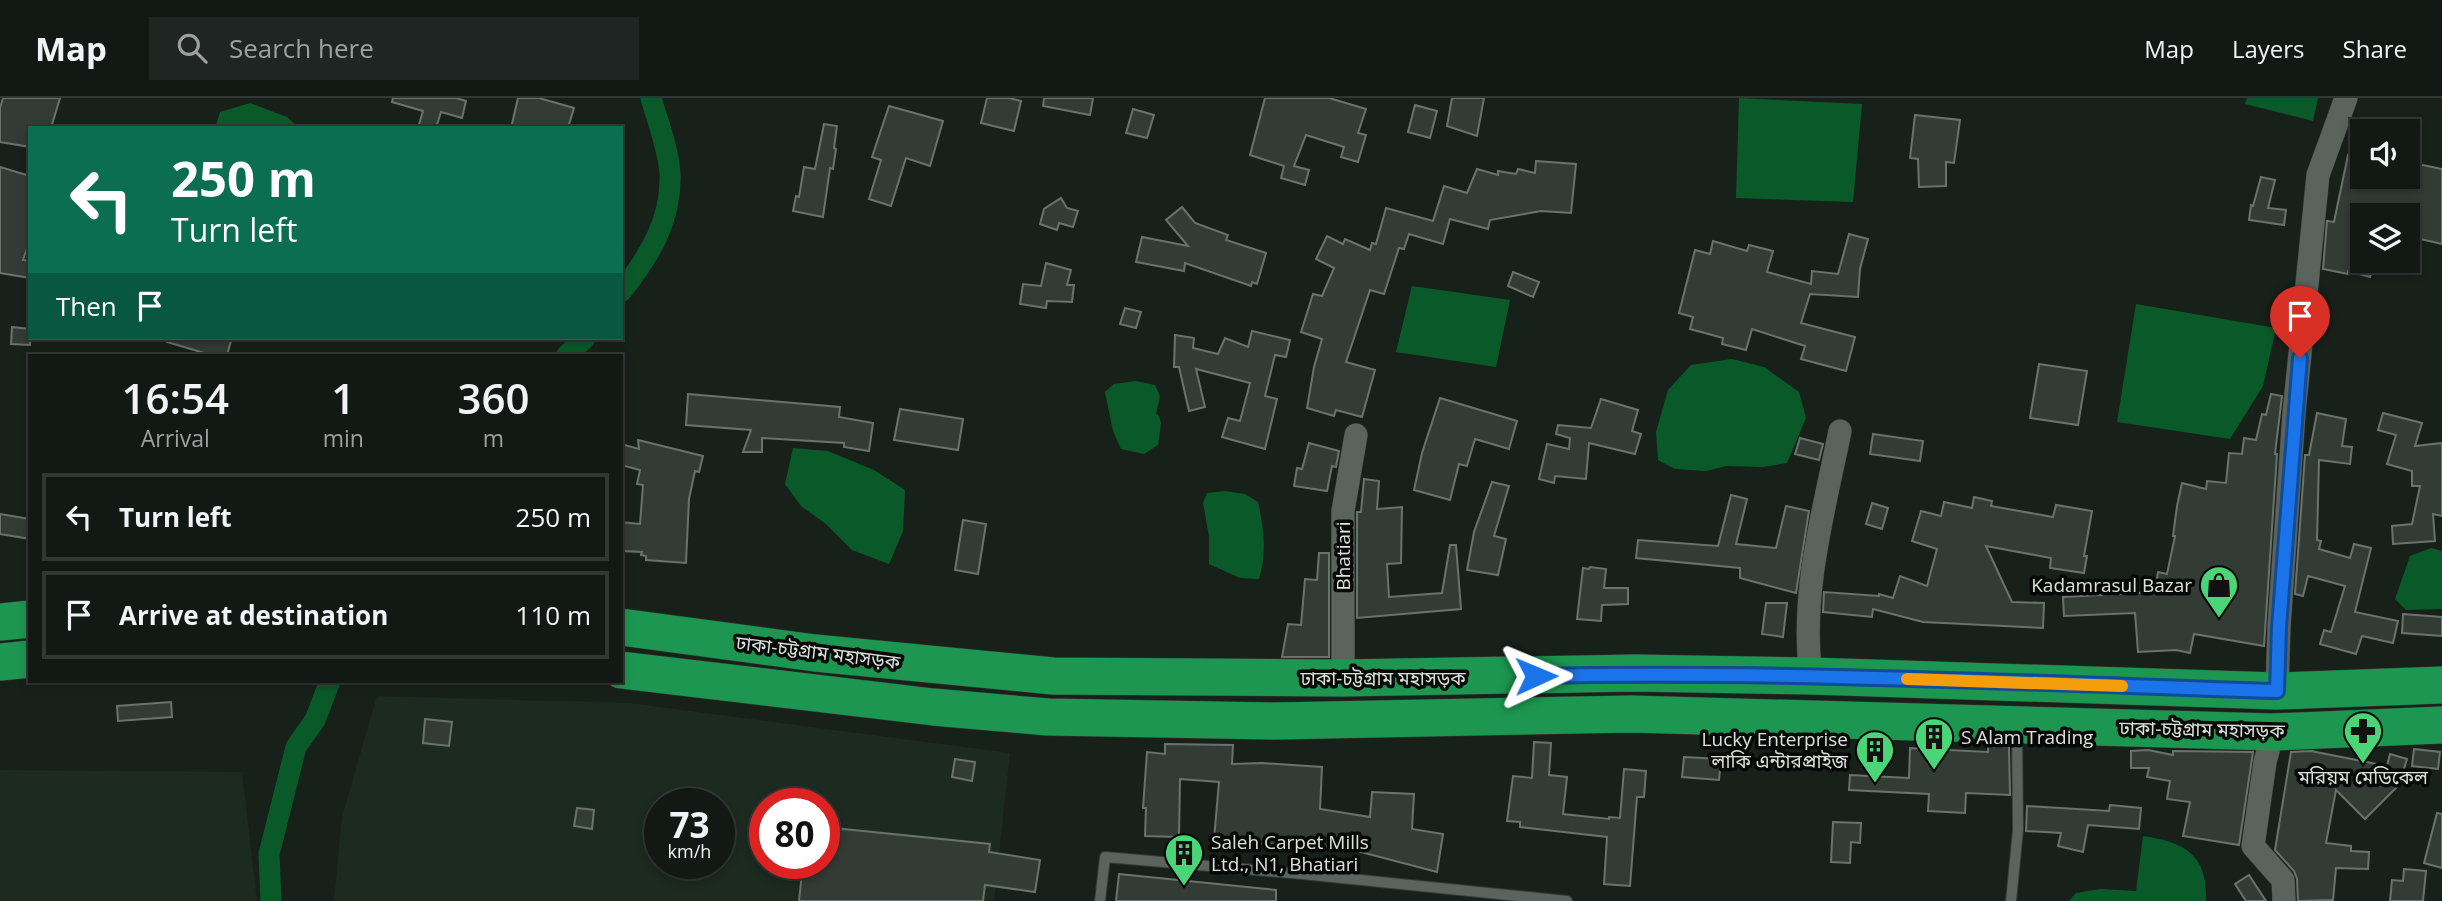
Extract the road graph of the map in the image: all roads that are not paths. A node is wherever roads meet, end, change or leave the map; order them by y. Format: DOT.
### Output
graph roads {
  1 [pos="2346,98"];
  2 [pos="1840,431"];
  3 [pos="1356,435"];
  4 [pos="28,619"];
  5 [pos="0,622"];
  6 [pos="623,627"];
  7 [pos="28,659"];
  8 [pos="0,662"];
  9 [pos="623,670"];
  10 [pos="1811,676"];
  11 [pos="1343,678"];
  12 [pos="2442,685"];
  13 [pos="2277,691"];
  14 [pos="2017,723"];
  15 [pos="2442,725"];
  16 [pos="2273,732"];
  17 [pos="1100,901"];
  18 [pos="1567,901"];
  19 [pos="2011,901"];
  20 [pos="2284,901"];
  1 -- 13 [label="street"];
  2 -- 10 [label="street"];
  3 -- 11 [label="street, Bhatiari"];
  4 -- 5 [label="highway"];
  6 -- 11 [label="highway, ঢাকা-চট্টগ্রাম মহাসড়ক"];
  7 -- 8 [label="highway"];
  9 -- 14 [label="highway, ঢাকা-চট্টগ্রাম মহাসড়ক"];
  10 -- 11 [label="highway, ঢাকা-চট্টগ্রাম মহাসড়ক"];
  10 -- 13 [label="highway, ঢাকা-চট্টগ্রাম মহাসড়ক"];
  12 -- 13 [label="highway, ঢাকা-চট্টগ্রাম মহাসড়ক"];
  14 -- 16 [label="highway, ঢাকা-চট্টগ্রাম মহাসড়ক"];
  14 -- 19 [label="lane"];
  15 -- 16 [label="highway, ঢাকা-চট্টগ্রাম মহাসড়ক"];
  16 -- 20 [label="street"];
  17 -- 18 [label="lane"];
}
